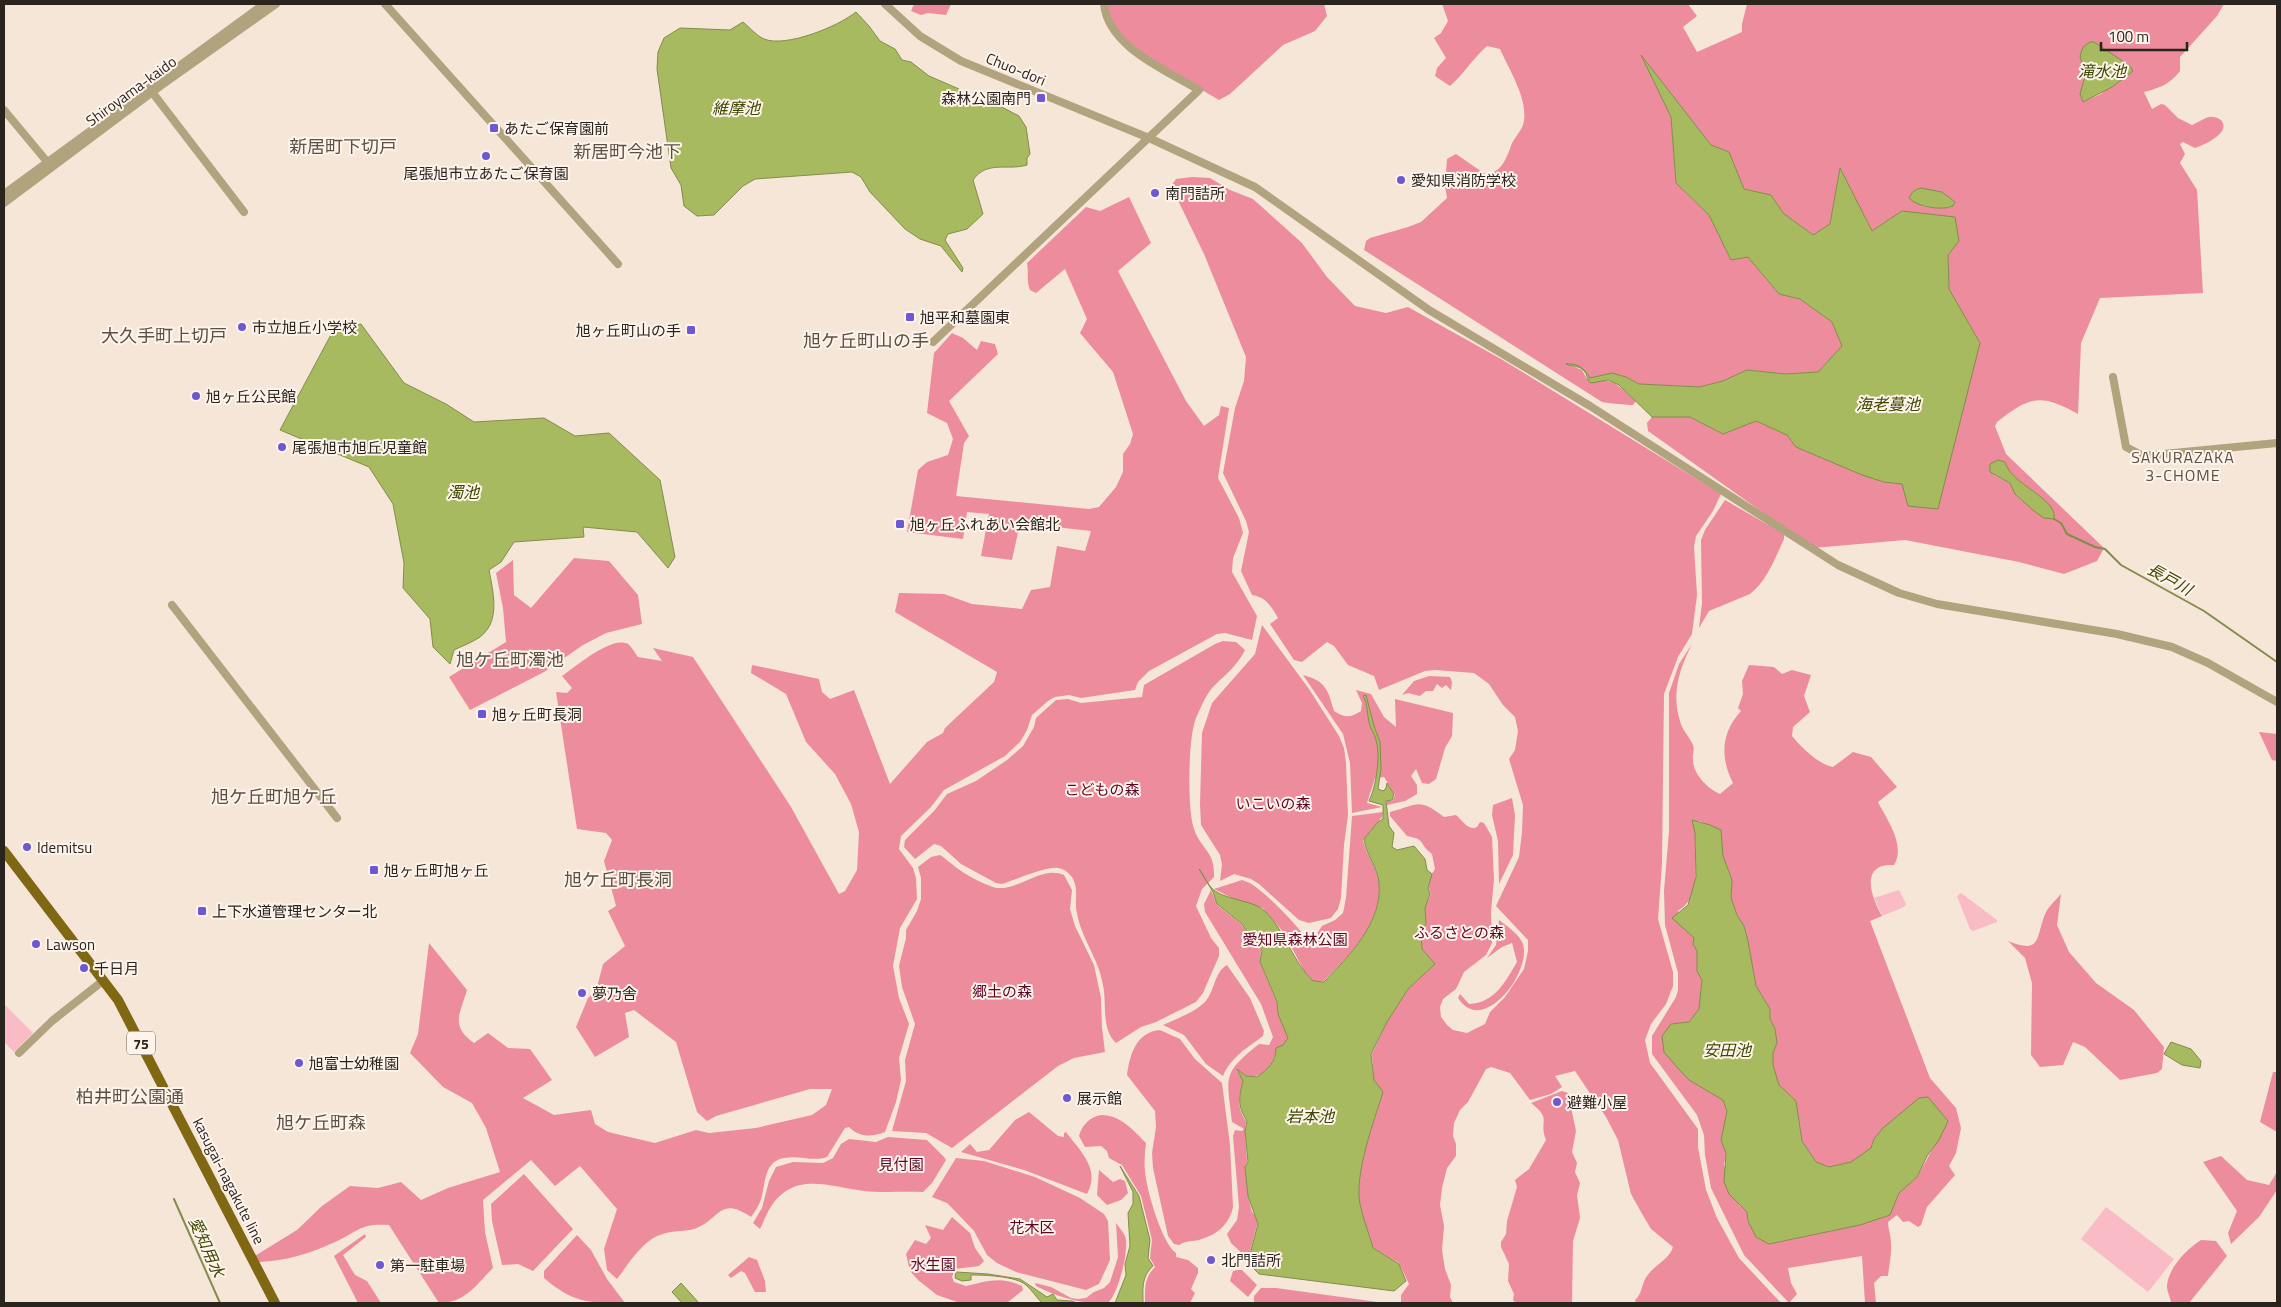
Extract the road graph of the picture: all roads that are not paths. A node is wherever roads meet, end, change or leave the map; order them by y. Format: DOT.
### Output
graph roads {
  1 [pos="264,4"];
  2 [pos="276,4"];
  3 [pos="385,4"];
  4 [pos="885,4"];
  5 [pos="1104,4"];
  6 [pos="152,92"];
  7 [pos="4,110"];
  8 [pos="1149,138"];
  9 [pos="49,164"];
  10 [pos="4,194"];
  11 [pos="4,203"];
  12 [pos="244,212"];
  13 [pos="618,264"];
  14 [pos="933,342"];
  15 [pos="2113,377"];
  16 [pos="2277,443"];
  17 [pos="172,605"];
  18 [pos="2277,702"];
  19 [pos="337,818"];
  20 [pos="4,852"];
  21 [pos="104,980"];
  22 [pos="19,1053"];
  23 [pos="275,1303"];
  1 -- 9 [label="street, Shiroyama-kaido"];
  2 -- 6 [label="street, Shiroyama-kaido"];
  3 -- 13 [label="street"];
  4 -- 8 [label="street, Chuo-dori"];
  5 -- 8 [label="street"];
  6 -- 9 [label="street, Shiroyama-kaido"];
  6 -- 12 [label="street"];
  7 -- 9 [label="street"];
  8 -- 14 [label="street"];
  8 -- 18 [label="street, Chuo-dori"];
  9 -- 10 [label="street, Shiroyama-kaido"];
  9 -- 11 [label="street, Shiroyama-kaido"];
  15 -- 16 [label="street"];
  17 -- 19 [label="street"];
  20 -- 21 [label="main road, kasugai-nagakute line / 75"];
  21 -- 22 [label="street"];
  21 -- 23 [label="main road, kasugai-nagakute line / 75"];
}
